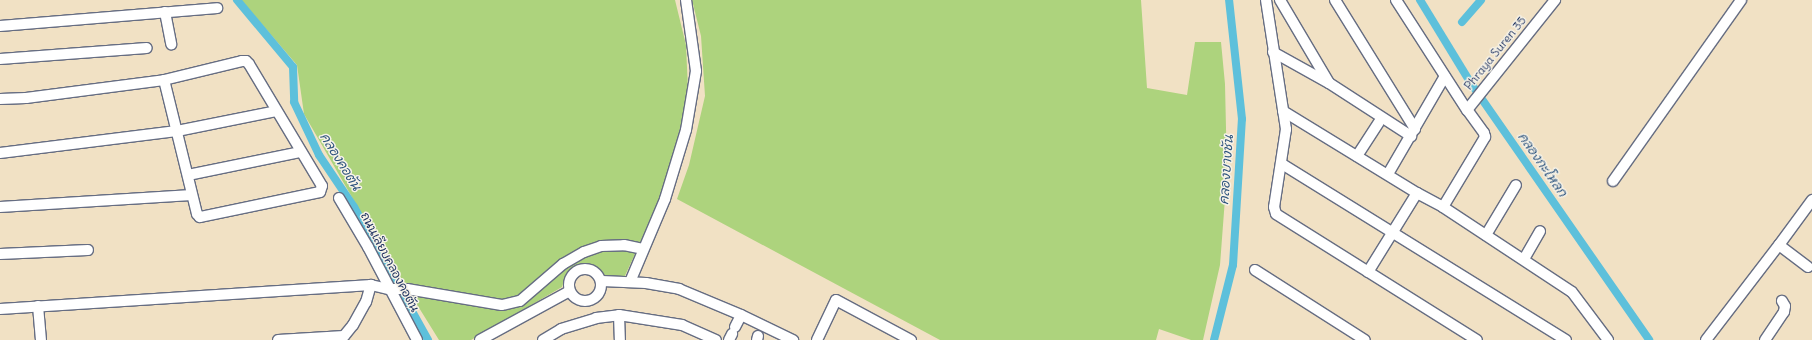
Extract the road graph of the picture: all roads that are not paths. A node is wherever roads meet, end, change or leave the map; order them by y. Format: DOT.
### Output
graph roads {
  1 [pos="686,0"];
  2 [pos="1266,0"];
  3 [pos="1280,0"];
  4 [pos="1335,0"];
  5 [pos="1396,0"];
  6 [pos="1555,0"];
  7 [pos="1742,0"];
  8 [pos="217,8"];
  9 [pos="165,12"];
  10 [pos="0,26"];
  11 [pos="171,44"];
  12 [pos="146,48"];
  13 [pos="1273,52"];
  14 [pos="0,59"];
  15 [pos="1445,76"];
  16 [pos="164,80"];
  17 [pos="1329,84"];
  18 [pos="0,99"];
  19 [pos="1469,107"];
  20 [pos="276,111"];
  21 [pos="1283,111"];
  22 [pos="1379,122"];
  23 [pos="177,131"];
  24 [pos="1413,132"];
  25 [pos="300,152"];
  26 [pos="0,153"];
  27 [pos="1357,156"];
  28 [pos="1282,164"];
  29 [pos="1388,174"];
  30 [pos="188,176"];
  31 [pos="1613,182"];
  32 [pos="1516,185"];
  33 [pos="1417,193"];
  34 [pos="192,195"];
  35 [pos="339,198"];
  36 [pos="1810,206"];
  37 [pos="0,207"];
  38 [pos="1443,207"];
  39 [pos="1540,231"];
  40 [pos="1392,232"];
  41 [pos="1486,235"];
  42 [pos="1779,245"];
  43 [pos="643,249"];
  44 [pos="88,250"];
  45 [pos="0,254"];
  46 [pos="1524,259"];
  47 [pos="1808,267"];
  48 [pos="1255,270"];
  49 [pos="1368,272"];
  50 [pos="602,281"];
  51 [pos="630,282"];
  52 [pos="371,285"];
  53 [pos="392,289"];
  54 [pos="570,291"];
  55 [pos="1782,301"];
  56 [pos="38,306"];
  57 [pos="0,309"];
  58 [pos="619,315"];
  59 [pos="741,315"];
  60 [pos="732,334"];
  61 [pos="41,340"];
  62 [pos="278,340"];
  63 [pos="417,340"];
  64 [pos="480,340"];
  65 [pos="542,340"];
  66 [pos="620,340"];
  67 [pos="716,340"];
  68 [pos="793,340"];
  69 [pos="817,340"];
  70 [pos="911,340"];
  71 [pos="1365,340"];
  72 [pos="1477,340"];
  73 [pos="1566,340"];
  74 [pos="1608,340"];
  75 [pos="1706,340"];
  76 [pos="1765,340"];
  1 -- 43 [label="street"];
  2 -- 13 [label="street"];
  3 -- 17 [label="street"];
  4 -- 24 [label="street"];
  5 -- 15 [label="street"];
  6 -- 19 [label="street, Phraya Suren 35"];
  7 -- 31 [label="street"];
  8 -- 9 [label="street"];
  9 -- 10 [label="street"];
  9 -- 11 [label="street"];
  12 -- 14 [label="street"];
  13 -- 17 [label="street"];
  13 -- 21 [label="street"];
  15 -- 19 [label="street"];
  15 -- 24 [label="street"];
  16 -- 18 [label="street"];
  16 -- 20 [label="street"];
  16 -- 23 [label="street"];
  17 -- 24 [label="street"];
  19 -- 38 [label="street"];
  20 -- 23 [label="street"];
  20 -- 25 [label="street"];
  21 -- 27 [label="street"];
  21 -- 28 [label="street"];
  22 -- 27 [label="street"];
  23 -- 26 [label="street"];
  23 -- 30 [label="street"];
  24 -- 29 [label="street"];
  25 -- 30 [label="street"];
  25 -- 34 [label="street"];
  27 -- 29 [label="street"];
  28 -- 40 [label="street"];
  28 -- 49 [label="street"];
  29 -- 33 [label="street"];
  30 -- 34 [label="street"];
  32 -- 41 [label="street"];
  33 -- 38 [label="street"];
  33 -- 40 [label="street"];
  34 -- 37 [label="street"];
  35 -- 53 [label="street, ถนนเลียบคลองคอตัน"];
  36 -- 42 [label="street"];
  38 -- 41 [label="street"];
  39 -- 46 [label="street"];
  40 -- 49 [label="street"];
  40 -- 73 [label="street"];
  41 -- 46 [label="street"];
  42 -- 47 [label="street"];
  42 -- 75 [label="street"];
  43 -- 51 [label="street"];
  43 -- 53 [label="street"];
  44 -- 45 [label="street"];
  46 -- 74 [label="street"];
  48 -- 71 [label="street"];
  49 -- 72 [label="street"];
  50 -- 51 [label="street"];
  50 -- 54 [label="street"];
  50 -- 54 [label="street"];
  51 -- 59 [label="street"];
  52 -- 53 [label="street"];
  52 -- 56 [label="street"];
  52 -- 62 [label="street"];
  53 -- 63 [label="street, ถนนเลียบคลองคอตัน"];
  54 -- 64 [label="street"];
  55 -- 76 [label="street"];
  56 -- 57 [label="street"];
  56 -- 61 [label="street"];
  58 -- 65 [label="street"];
  58 -- 66 [label="street"];
  58 -- 67 [label="street"];
  59 -- 60 [label="street"];
  59 -- 68 [label="street"];
  69 -- 70 [label="street"];
}
